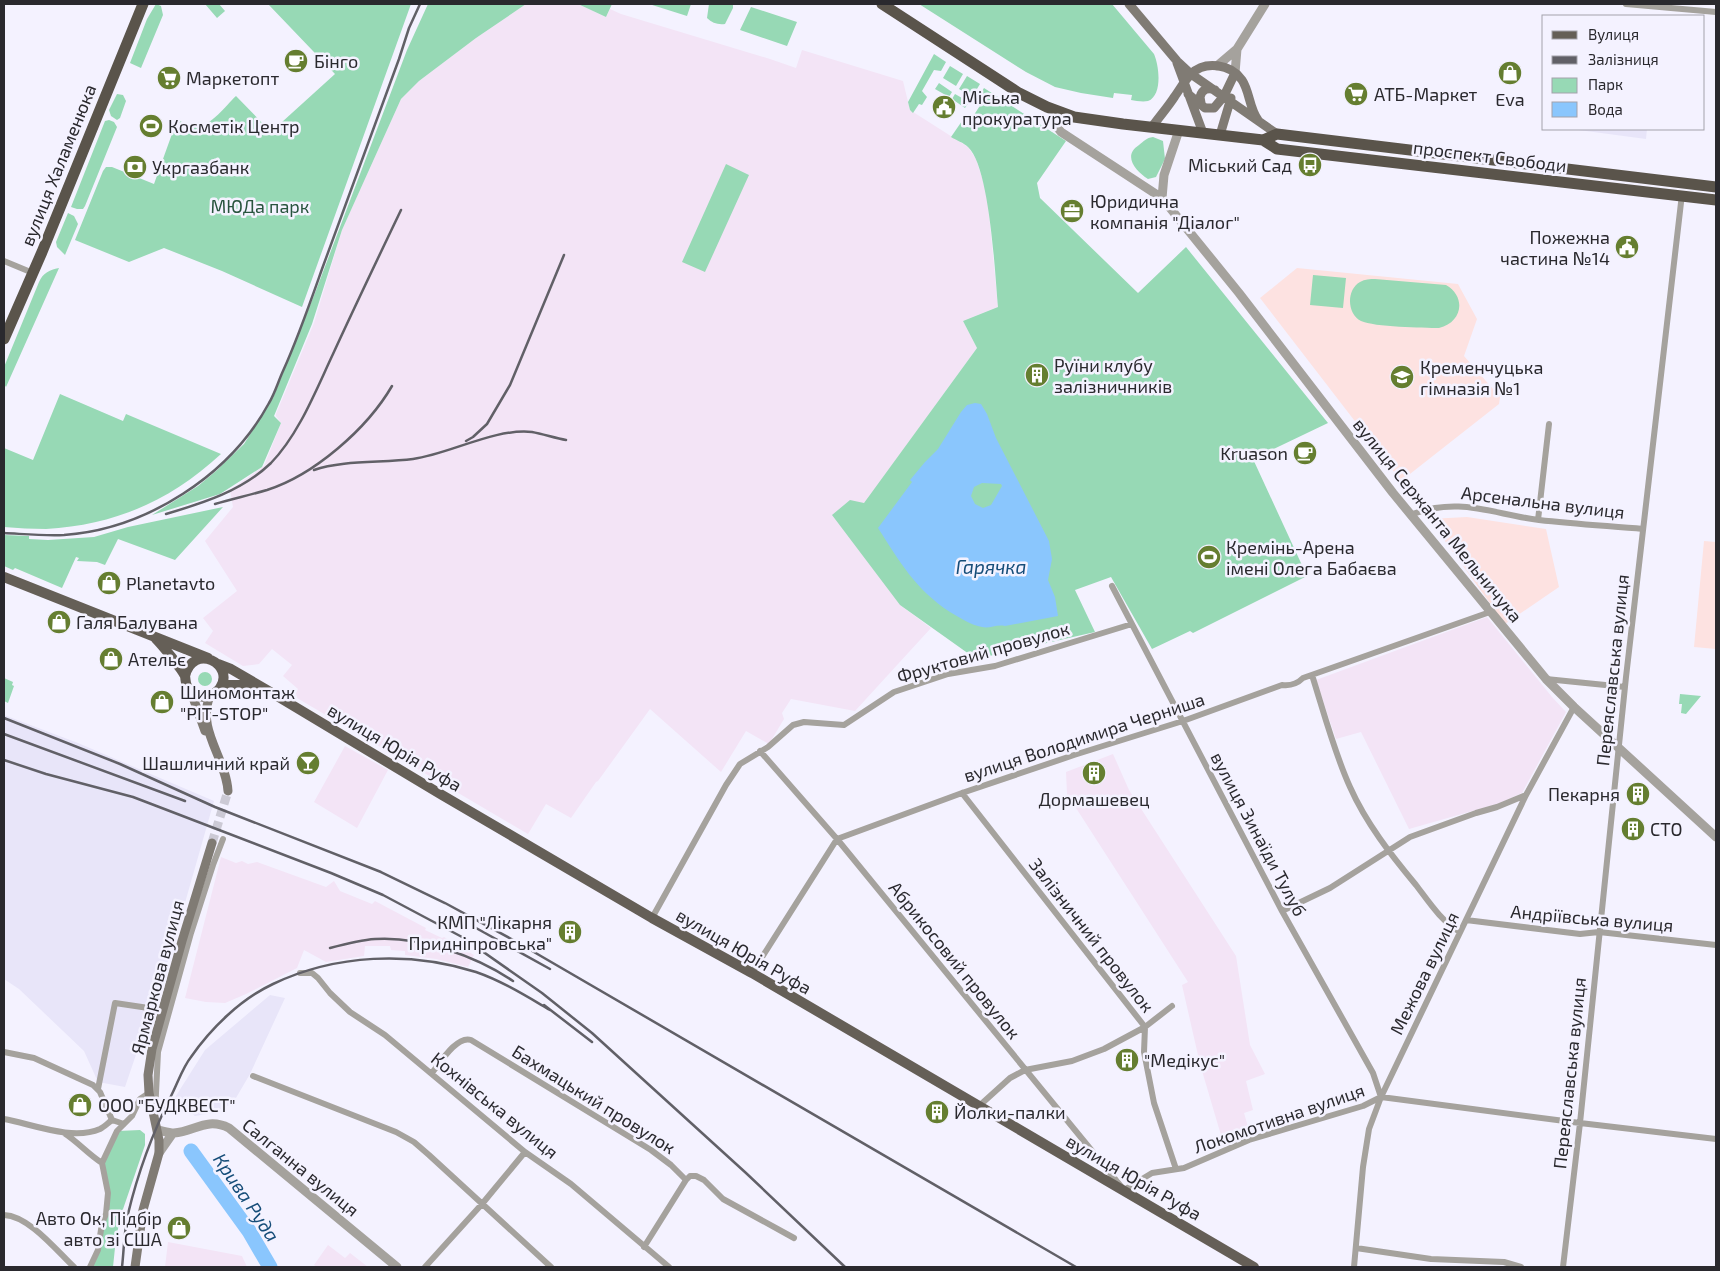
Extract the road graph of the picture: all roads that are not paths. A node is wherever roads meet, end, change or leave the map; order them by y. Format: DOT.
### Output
graph roads {
  1 [pos="143,4"];
  2 [pos="882,4"];
  3 [pos="1129,4"];
  4 [pos="1265,4"];
  5 [pos="1626,4"];
  6 [pos="1712,9"];
  7 [pos="1237,49"];
  8 [pos="1177,61"];
  9 [pos="1217,66"];
  10 [pos="1235,73"];
  11 [pos="1191,74"];
  12 [pos="1184,83"];
  13 [pos="1188,94"];
  14 [pos="1222,98"];
  15 [pos="1201,104"];
  16 [pos="1062,112"];
  17 [pos="1263,125"];
  18 [pos="1152,127"];
  19 [pos="1179,130"];
  20 [pos="1203,133"];
  21 [pos="1277,134"];
  22 [pos="1220,135"];
  23 [pos="1263,140"];
  24 [pos="1684,183"];
  25 [pos="1716,187"];
  26 [pos="1682,196"];
  27 [pos="1162,198"];
  28 [pos="1716,200"];
  29 [pos="4,261"];
  30 [pos="33,273"];
  31 [pos="4,340"];
  32 [pos="1549,424"];
  33 [pos="1410,515"];
  34 [pos="1538,520"];
  35 [pos="1643,530"];
  36 [pos="4,577"];
  37 [pos="1112,586"];
  38 [pos="1490,612"];
  39 [pos="1132,624"];
  40 [pos="153,636"];
  41 [pos="208,658"];
  42 [pos="218,664"];
  43 [pos="1312,675"];
  44 [pos="185,676"];
  45 [pos="1546,679"];
  46 [pos="222,685"];
  47 [pos="1625,687"];
  48 [pos="191,692"];
  49 [pos="210,696"];
  50 [pos="283,699"];
  51 [pos="1574,707"];
  52 [pos="1183,721"];
  53 [pos="211,739"];
  54 [pos="1619,748"];
  55 [pos="760,751"];
  56 [pos="228,791"];
  57 [pos="962,793"];
  58 [pos="1526,795"];
  59 [pos="1716,837"];
  60 [pos="223,839"];
  61 [pos="837,839"];
  62 [pos="212,843"];
  63 [pos="1388,851"];
  64 [pos="1282,911"];
  65 [pos="652,918"];
  66 [pos="1466,920"];
  67 [pos="1460,932"];
  68 [pos="1599,932"];
  69 [pos="1716,945"];
  70 [pos="300,973"];
  71 [pos="752,974"];
  72 [pos="1172,1006"];
  73 [pos="162,1010"];
  74 [pos="1145,1027"];
  75 [pos="4,1052"];
  76 [pos="1025,1070"];
  77 [pos="432,1073"];
  78 [pos="253,1076"];
  79 [pos="98,1089"];
  80 [pos="149,1093"];
  81 [pos="1382,1097"];
  82 [pos="979,1106"];
  83 [pos="4,1118"];
  84 [pos="112,1120"];
  85 [pos="154,1120"];
  86 [pos="1580,1123"];
  87 [pos="124,1124"];
  88 [pos="158,1130"];
  89 [pos="64,1133"];
  90 [pos="173,1133"];
  91 [pos="1716,1139"];
  92 [pos="525,1152"];
  93 [pos="159,1153"];
  94 [pos="102,1163"];
  95 [pos="1176,1169"];
  96 [pos="686,1180"];
  97 [pos="1124,1190"];
  98 [pos="482,1204"];
  99 [pos="4,1214"];
  100 [pos="794,1238"];
  101 [pos="644,1247"];
  102 [pos="1356,1248"];
  103 [pos="1510,1266"];
  104 [pos="74,1267"];
  105 [pos="90,1267"];
  106 [pos="134,1267"];
  107 [pos="397,1267"];
  108 [pos="425,1267"];
  109 [pos="551,1267"];
  110 [pos="669,1267"];
  111 [pos="1254,1267"];
  112 [pos="1354,1267"];
  113 [pos="1521,1267"];
  114 [pos="1563,1267"];
  1 -- 30 [label="highway, вулиця Халаменюка"];
  2 -- 16 [label="highway, проспект Свободи"];
  3 -- 8 [label="main road"];
  4 -- 7 [label="street"];
  5 -- 6 [label="street"];
  7 -- 9 [label="street"];
  7 -- 10 [label="street"];
  8 -- 11 [label="main road"];
  8 -- 12 [label="main road"];
  9 -- 10 [label="main road"];
  9 -- 11 [label="main road"];
  10 -- 14 [label="main road"];
  10 -- 17 [label="main road"];
  11 -- 12 [label="main road"];
  11 -- 14 [label="main road"];
  12 -- 13 [label="main road"];
  12 -- 18 [label="main road"];
  13 -- 15 [label="main road"];
  13 -- 20 [label="main road"];
  14 -- 15 [label="main road"];
  14 -- 15 [label="main road"];
  14 -- 17 [label="main road"];
  14 -- 22 [label="main road"];
  16 -- 18 [label="highway, проспект Свободи"];
  16 -- 27 [label="street, вулиця Сержанта Мельничука"];
  17 -- 21 [label="main road"];
  18 -- 19 [label="highway, проспект Свободи"];
  19 -- 20 [label="highway, проспект Свободи"];
  19 -- 27 [label="street"];
  20 -- 22 [label="highway, проспект Свободи"];
  21 -- 23 [label="highway, проспект Свободи"];
  21 -- 24 [label="highway, проспект Свободи"];
  22 -- 23 [label="highway, проспект Свободи"];
  23 -- 26 [label="highway, проспект Свободи"];
  24 -- 25 [label="highway, проспект Свободи"];
  24 -- 26 [label="street, Переяславська вулиця"];
  26 -- 28 [label="highway, проспект Свободи"];
  26 -- 35 [label="street, Переяславська вулиця"];
  27 -- 33 [label="street, вулиця Сержанта Мельничука"];
  29 -- 30 [label="street"];
  30 -- 31 [label="highway, вулиця Халаменюка"];
  32 -- 34 [label="street"];
  33 -- 34 [label="street, Арсенальна вулиця"];
  33 -- 38 [label="street, вулиця Сержанта Мельничука"];
  34 -- 35 [label="street, Арсенальна вулиця"];
  35 -- 47 [label="street, Переяславська вулиця"];
  36 -- 40 [label="main road"];
  37 -- 39 [label="street, вулиця Зинаїди Тулуб"];
  38 -- 43 [label="street, вулиця Володимира Черниша"];
  38 -- 45 [label="street, вулиця Сержанта Мельничука"];
  39 -- 52 [label="street, вулиця Зинаїди Тулуб"];
  39 -- 55 [label="street, Фруктовий провулок"];
  40 -- 41 [label="main road"];
  40 -- 44 [label="main road"];
  41 -- 42 [label="main road"];
  41 -- 44 [label="main road"];
  42 -- 46 [label="main road"];
  42 -- 50 [label="main road, вулиця Юрія Руфа"];
  43 -- 52 [label="street, вулиця Володимира Черниша"];
  43 -- 63 [label="street"];
  44 -- 48 [label="main road"];
  45 -- 47 [label="street"];
  45 -- 51 [label="street, вулиця Сержанта Мельничука"];
  46 -- 49 [label="main road"];
  46 -- 50 [label="main road"];
  47 -- 54 [label="street, Переяславська вулиця"];
  48 -- 49 [label="main road"];
  48 -- 53 [label="main road"];
  49 -- 53 [label="main road"];
  50 -- 65 [label="main road, вулиця Юрія Руфа"];
  51 -- 54 [label="street, вулиця Сержанта Мельничука"];
  51 -- 58 [label="street, Межова вулиця"];
  52 -- 57 [label="street, вулиця Володимира Черниша"];
  52 -- 64 [label="street, вулиця Зинаїди Тулуб"];
  53 -- 56 [label="main road"];
  54 -- 59 [label="street, вулиця Сержанта Мельничука"];
  54 -- 68 [label="street, Переяславська вулиця"];
  55 -- 61 [label="street, Абрикосовий провулок"];
  55 -- 65 [label="street, Фруктовий провулок"];
  57 -- 61 [label="street, вулиця Володимира Черниша"];
  57 -- 74 [label="street, Залізничний провулок"];
  58 -- 63 [label="street"];
  58 -- 66 [label="street, Межова вулиця"];
  60 -- 85 [label="street"];
  61 -- 71 [label="street"];
  61 -- 76 [label="street, Абрикосовий провулок"];
  62 -- 73 [label="main road, Ярмаркова вулиця"];
  63 -- 64 [label="street"];
  63 -- 67 [label="street"];
  64 -- 81 [label="street, вулиця Зинаїди Тулуб"];
  65 -- 71 [label="main road, вулиця Юрія Руфа"];
  66 -- 67 [label="street, Межова вулиця"];
  66 -- 68 [label="street, Андріївська вулиця"];
  67 -- 81 [label="street, Межова вулиця"];
  68 -- 69 [label="street, Андріївська вулиця"];
  68 -- 86 [label="street, Переяславська вулиця"];
  70 -- 77 [label="street, Кохнівська вулиця"];
  71 -- 82 [label="main road, вулиця Юрія Руфа"];
  72 -- 74 [label="street"];
  73 -- 79 [label="street"];
  73 -- 80 [label="main road, Ярмаркова вулиця"];
  74 -- 76 [label="street"];
  74 -- 95 [label="street, Залізничний провулок"];
  75 -- 79 [label="street"];
  76 -- 82 [label="street"];
  76 -- 97 [label="street, Абрикосовий провулок"];
  77 -- 92 [label="street, Кохнівська вулиця"];
  77 -- 96 [label="street, Бахмацький провулок"];
  78 -- 98 [label="street"];
  79 -- 84 [label="street"];
  80 -- 85 [label="main road, Ярмаркова вулиця"];
  80 -- 87 [label="street"];
  81 -- 86 [label="street, Локомотивна вулиця"];
  81 -- 95 [label="street, Локомотивна вулиця"];
  81 -- 102 [label="street, Межова вулиця"];
  82 -- 97 [label="main road, вулиця Юрія Руфа"];
  83 -- 89 [label="street"];
  84 -- 87 [label="street"];
  84 -- 89 [label="street"];
  85 -- 88 [label="main road, Ярмаркова вулиця"];
  86 -- 91 [label="street, Локомотивна вулиця"];
  86 -- 114 [label="street, Переяславська вулиця"];
  87 -- 94 [label="street"];
  88 -- 90 [label="street, Салганна вулиця"];
  88 -- 93 [label="main road, Ярмаркова вулиця"];
  89 -- 94 [label="street"];
  90 -- 93 [label="street"];
  90 -- 107 [label="street, Салганна вулиця"];
  92 -- 98 [label="street"];
  92 -- 101 [label="street, Кохнівська вулиця"];
  93 -- 106 [label="main road, Ярмаркова вулиця"];
  94 -- 105 [label="street"];
  95 -- 97 [label="street, Локомотивна вулиця"];
  96 -- 100 [label="street"];
  96 -- 101 [label="street"];
  97 -- 111 [label="main road, вулиця Юрія Руфа"];
  98 -- 108 [label="street"];
  98 -- 109 [label="street"];
  99 -- 104 [label="street"];
  101 -- 110 [label="street, Кохнівська вулиця"];
  102 -- 103 [label="street"];
  102 -- 112 [label="street, Межова вулиця"];
  103 -- 113 [label="street"];
}
